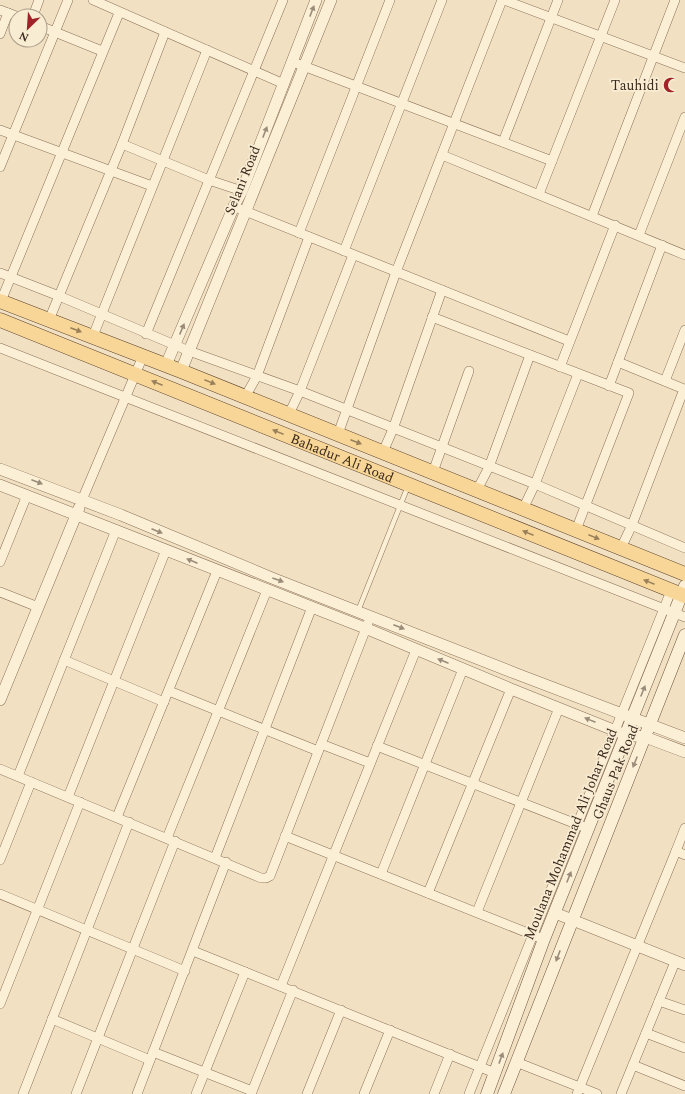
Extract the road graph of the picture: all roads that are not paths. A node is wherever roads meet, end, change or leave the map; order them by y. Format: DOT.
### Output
graph roads {
  1 [pos="68,0"];
  2 [pos="93,0"];
  3 [pos="283,0"];
  4 [pos="316,0"];
  5 [pos="331,0"];
  6 [pos="390,0"];
  7 [pos="442,0"];
  8 [pos="503,0"];
  9 [pos="558,0"];
  10 [pos="615,0"];
  11 [pos="675,0"];
  12 [pos="8,13"];
  13 [pos="119,13"];
  14 [pos="551,18"];
  15 [pos="48,29"];
  16 [pos="54,32"];
  17 [pos="165,32"];
  18 [pos="0,34"];
  19 [pos="601,36"];
  20 [pos="207,50"];
  21 [pos="102,51"];
  22 [pos="653,56"];
  23 [pos="293,62"];
  24 [pos="305,67"];
  25 [pos="685,68"];
  26 [pos="254,70"];
  27 [pos="284,84"];
  28 [pos="357,86"];
  29 [pos="402,104"];
  30 [pos="685,117"];
  31 [pos="454,123"];
  32 [pos="0,130"];
  33 [pos="13,135"];
  34 [pos="503,142"];
  35 [pos="122,144"];
  36 [pos="61,154"];
  37 [pos="442,155"];
  38 [pos="163,161"];
  39 [pos="552,161"];
  40 [pos="0,167"];
  41 [pos="110,170"];
  42 [pos="209,180"];
  43 [pos="152,186"];
  44 [pos="242,191"];
  45 [pos="539,194"];
  46 [pos="234,206"];
  47 [pos="246,211"];
  48 [pos="592,216"];
  49 [pos="615,225"];
  50 [pos="299,233"];
  51 [pos="639,235"];
  52 [pos="309,237"];
  53 [pos="662,245"];
  54 [pos="348,253"];
  55 [pos="685,253"];
  56 [pos="396,272"];
  57 [pos="0,273"];
  58 [pos="10,277"];
  59 [pos="442,290"];
  60 [pos="59,296"];
  61 [pos="1,301"];
  62 [pos="102,314"];
  63 [pos="432,317"];
  64 [pos="0,320"];
  65 [pos="49,320"];
  66 [pos="685,330"];
  67 [pos="146,334"];
  68 [pos="93,336"];
  69 [pos="569,341"];
  70 [pos="175,345"];
  71 [pos="0,348"];
  72 [pos="189,351"];
  73 [pos="530,355"];
  74 [pos="143,356"];
  75 [pos="618,362"];
  76 [pos="166,365"];
  77 [pos="560,366"];
  78 [pos="181,371"];
  79 [pos="468,371"];
  80 [pos="135,374"];
  81 [pos="578,374"];
  82 [pos="257,376"];
  83 [pos="665,381"];
  84 [pos="609,386"];
  85 [pos="685,389"];
  86 [pos="300,391"];
  87 [pos="245,396"];
  88 [pos="126,397"];
  89 [pos="346,410"];
  90 [pos="289,414"];
  91 [pos="393,429"];
  92 [pos="338,434"];
  93 [pos="442,448"];
  94 [pos="383,452"];
  95 [pos="489,466"];
  96 [pos="0,469"];
  97 [pos="433,472"];
  98 [pos="408,484"];
  99 [pos="535,484"];
  100 [pos="0,485"];
  101 [pos="477,490"];
  102 [pos="27,495"];
  103 [pos="82,500"];
  104 [pos="400,506"];
  105 [pos="585,506"];
  106 [pos="524,509"];
  107 [pos="76,514"];
  108 [pos="632,525"];
  109 [pos="116,530"];
  110 [pos="576,530"];
  111 [pos="621,548"];
  112 [pos="685,548"];
  113 [pos="166,550"];
  114 [pos="0,562"];
  115 [pos="217,571"];
  116 [pos="685,574"];
  117 [pos="267,590"];
  118 [pos="0,592"];
  119 [pos="681,592"];
  120 [pos="38,607"];
  121 [pos="312,607"];
  122 [pos="358,611"];
  123 [pos="674,613"];
  124 [pos="370,616"];
  125 [pos="365,628"];
  126 [pos="685,635"];
  127 [pos="416,650"];
  128 [pos="64,660"];
  129 [pos="462,669"];
  130 [pos="115,682"];
  131 [pos="511,689"];
  132 [pos="169,691"];
  133 [pos="0,700"];
  134 [pos="164,702"];
  135 [pos="559,708"];
  136 [pos="218,711"];
  137 [pos="621,714"];
  138 [pos="633,718"];
  139 [pos="650,724"];
  140 [pos="265,730"];
  141 [pos="614,730"];
  142 [pos="626,734"];
  143 [pos="645,737"];
  144 [pos="685,738"];
  145 [pos="377,746"];
  146 [pos="319,747"];
  147 [pos="685,752"];
  148 [pos="370,763"];
  149 [pos="424,766"];
  150 [pos="0,769"];
  151 [pos="18,776"];
  152 [pos="31,782"];
  153 [pos="473,784"];
  154 [pos="68,797"];
  155 [pos="80,802"];
  156 [pos="521,803"];
  157 [pos="117,817"];
  158 [pos="129,822"];
  159 [pos="583,827"];
  160 [pos="685,828"];
  161 [pos="286,836"];
  162 [pos="171,840"];
  163 [pos="676,851"];
  164 [pos="333,854"];
  165 [pos="685,855"];
  166 [pos="215,858"];
  167 [pos="0,860"];
  168 [pos="226,862"];
  169 [pos="381,874"];
  170 [pos="428,893"];
  171 [pos="0,894"];
  172 [pos="37,910"];
  173 [pos="477,912"];
  174 [pos="555,913"];
  175 [pos="572,920"];
  176 [pos="86,930"];
  177 [pos="539,937"];
  178 [pos="638,946"];
  179 [pos="133,950"];
  180 [pos="192,951"];
  181 [pos="680,964"];
  182 [pos="185,971"];
  183 [pos="245,972"];
  184 [pos="281,986"];
  185 [pos="292,990"];
  186 [pos="659,1000"];
  187 [pos="1,1001"];
  188 [pos="341,1010"];
  189 [pos="685,1010"];
  190 [pos="52,1019"];
  191 [pos="390,1030"];
  192 [pos="646,1033"];
  193 [pos="98,1038"];
  194 [pos="685,1048"];
  195 [pos="450,1054"];
  196 [pos="151,1056"];
  197 [pos="516,1062"];
  198 [pos="633,1065"];
  199 [pos="480,1066"];
  200 [pos="205,1073"];
  201 [pos="495,1073"];
  202 [pos="685,1086"];
  203 [pos="579,1091"];
  204 [pos="252,1093"];
  205 [pos="23,1094"];
  206 [pos="76,1094"];
  207 [pos="137,1094"];
  208 [pos="196,1094"];
  209 [pos="307,1094"];
  210 [pos="364,1094"];
  211 [pos="434,1094"];
  212 [pos="468,1094"];
  213 [pos="486,1094"];
  214 [pos="504,1094"];
  215 [pos="597,1094"];
  216 [pos="621,1094"];
  1 -- 16 [label="street"];
  2 -- 13 [label="street"];
  3 -- 26 [label="street"];
  23 -- 4 [label="street, Selani Road, one-way"];
  5 -- 24 [label="street, Selani Road"];
  6 -- 28 [label="street"];
  7 -- 29 [label="street"];
  8 -- 14 [label="street"];
  8 -- 31 [label="street"];
  9 -- 14 [label="street"];
  10 -- 19 [label="street"];
  11 -- 22 [label="street"];
  12 -- 18 [label="street"];
  13 -- 17 [label="street"];
  13 -- 21 [label="street"];
  14 -- 19 [label="street"];
  14 -- 34 [label="street"];
  15 -- 16 [label="street"];
  16 -- 21 [label="street"];
  16 -- 33 [label="street"];
  17 -- 20 [label="street"];
  17 -- 35 [label="street"];
  19 -- 22 [label="street"];
  19 -- 39 [label="street"];
  20 -- 26 [label="street"];
  20 -- 38 [label="street"];
  21 -- 36 [label="street"];
  22 -- 25 [label="street"];
  22 -- 48 [label="street"];
  23 -- 24 [label="street"];
  23 -- 27 [label="street, Selani Road"];
  24 -- 28 [label="street"];
  24 -- 47 [label="street, Selani Road"];
  26 -- 27 [label="street"];
  26 -- 42 [label="street"];
  44 -- 27 [label="street, Selani Road, one-way"];
  28 -- 29 [label="street"];
  28 -- 50 [label="street"];
  29 -- 31 [label="street"];
  29 -- 54 [label="street"];
  30 -- 51 [label="street"];
  31 -- 34 [label="street"];
  31 -- 37 [label="street"];
  32 -- 33 [label="street"];
  33 -- 36 [label="street"];
  33 -- 40 [label="street"];
  34 -- 39 [label="street"];
  35 -- 38 [label="street"];
  35 -- 41 [label="street"];
  36 -- 41 [label="street"];
  36 -- 58 [label="street"];
  37 -- 45 [label="street"];
  37 -- 56 [label="street"];
  38 -- 42 [label="street"];
  38 -- 43 [label="street"];
  39 -- 45 [label="street"];
  41 -- 43 [label="street"];
  41 -- 60 [label="street"];
  42 -- 44 [label="street"];
  42 -- 67 [label="street"];
  43 -- 62 [label="street"];
  44 -- 46 [label="street, Selani Road"];
  45 -- 48 [label="street"];
  46 -- 47 [label="street"];
  70 -- 46 [label="street, Selani Road, one-way"];
  47 -- 50 [label="street"];
  47 -- 72 [label="street, Selani Road"];
  48 -- 49 [label="street"];
  49 -- 51 [label="street"];
  49 -- 69 [label="street"];
  50 -- 52 [label="street"];
  51 -- 53 [label="street"];
  52 -- 54 [label="street"];
  52 -- 82 [label="street"];
  53 -- 55 [label="street"];
  53 -- 75 [label="street"];
  54 -- 56 [label="street"];
  54 -- 86 [label="street"];
  56 -- 59 [label="street"];
  56 -- 89 [label="street"];
  57 -- 58 [label="street"];
  58 -- 60 [label="street"];
  58 -- 61 [label="street"];
  59 -- 63 [label="street"];
  59 -- 69 [label="street"];
  60 -- 62 [label="street"];
  60 -- 65 [label="street"];
  61 -- 65 [label="main road, Bahadur Ali Road"];
  62 -- 67 [label="street"];
  62 -- 68 [label="street"];
  63 -- 73 [label="street"];
  63 -- 91 [label="street"];
  64 -- 80 [label="main road, Bahadur Ali Road"];
  65 -- 68 [label="main road, Bahadur Ali Road, one-way"];
  66 -- 83 [label="street"];
  67 -- 70 [label="street"];
  68 -- 74 [label="main road, Bahadur Ali Road"];
  69 -- 77 [label="street"];
  70 -- 72 [label="street"];
  70 -- 76 [label="street, Selani Road"];
  71 -- 88 [label="street"];
  72 -- 78 [label="street, Selani Road"];
  72 -- 82 [label="street"];
  73 -- 77 [label="street"];
  73 -- 95 [label="street"];
  74 -- 76 [label="main road, Bahadur Ali Road"];
  74 -- 80 [label="street"];
  75 -- 83 [label="street"];
  75 -- 84 [label="street"];
  76 -- 78 [label="main road, Bahadur Ali Road"];
  77 -- 81 [label="street"];
  78 -- 87 [label="main road, Bahadur Ali Road, one-way"];
  79 -- 93 [label="street"];
  80 -- 88 [label="street"];
  98 -- 80 [label="main road, Bahadur Ali Road, one-way"];
  81 -- 84 [label="street"];
  81 -- 99 [label="street"];
  82 -- 86 [label="street"];
  82 -- 87 [label="street"];
  83 -- 85 [label="street"];
  84 -- 105 [label="street"];
  85 -- 108 [label="street"];
  86 -- 89 [label="street"];
  86 -- 90 [label="street"];
  87 -- 90 [label="main road, Bahadur Ali Road"];
  88 -- 103 [label="street"];
  88 -- 104 [label="street"];
  89 -- 91 [label="street"];
  89 -- 92 [label="street"];
  90 -- 92 [label="main road, Bahadur Ali Road"];
  91 -- 93 [label="street"];
  91 -- 94 [label="street"];
  92 -- 94 [label="main road, Bahadur Ali Road, one-way"];
  93 -- 95 [label="street"];
  93 -- 97 [label="street"];
  94 -- 97 [label="main road, Bahadur Ali Road"];
  95 -- 99 [label="street"];
  95 -- 101 [label="street"];
  96 -- 103 [label="street, one-way"];
  97 -- 101 [label="main road, Bahadur Ali Road"];
  98 -- 104 [label="lane"];
  119 -- 98 [label="main road, Bahadur Ali Road, one-way"];
  99 -- 105 [label="street"];
  99 -- 106 [label="street"];
  100 -- 102 [label="street"];
  101 -- 106 [label="main road, Bahadur Ali Road"];
  102 -- 107 [label="street"];
  102 -- 114 [label="street"];
  103 -- 107 [label="street"];
  103 -- 122 [label="street, one-way"];
  104 -- 122 [label="lane"];
  104 -- 123 [label="street"];
  105 -- 108 [label="street"];
  105 -- 110 [label="street"];
  106 -- 110 [label="main road, Bahadur Ali Road"];
  107 -- 109 [label="street"];
  107 -- 120 [label="street"];
  108 -- 111 [label="street"];
  108 -- 112 [label="street"];
  109 -- 113 [label="street"];
  109 -- 128 [label="street"];
  110 -- 111 [label="main road, Bahadur Ali Road, one-way"];
  111 -- 116 [label="main road, Bahadur Ali Road"];
  115 -- 113 [label="street, one-way"];
  113 -- 130 [label="street"];
  115 -- 117 [label="street"];
  115 -- 132 [label="street"];
  117 -- 121 [label="street"];
  117 -- 136 [label="street"];
  118 -- 120 [label="street"];
  119 -- 123 [label="main road, Moulana Mohammad Ali Johar Road"];
  120 -- 133 [label="street"];
  121 -- 125 [label="street"];
  121 -- 140 [label="street"];
  122 -- 124 [label="street"];
  123 -- 137 [label="street"];
  138 -- 123 [label="main road, Moulana Mohammad Ali Johar Road, one-way"];
  124 -- 125 [label="street"];
  124 -- 137 [label="street, one-way"];
  125 -- 127 [label="street"];
  125 -- 146 [label="street"];
  126 -- 139 [label="main road, Ghaus Pak Road"];
  129 -- 127 [label="street, one-way"];
  127 -- 145 [label="street"];
  128 -- 130 [label="street"];
  128 -- 151 [label="street"];
  129 -- 131 [label="street"];
  129 -- 149 [label="street"];
  130 -- 134 [label="street"];
  130 -- 154 [label="street"];
  131 -- 135 [label="street"];
  131 -- 153 [label="street"];
  132 -- 134 [label="street"];
  132 -- 136 [label="street"];
  134 -- 157 [label="street"];
  141 -- 135 [label="street, one-way"];
  135 -- 156 [label="street"];
  136 -- 140 [label="street"];
  136 -- 162 [label="street"];
  137 -- 138 [label="street"];
  137 -- 141 [label="street"];
  138 -- 139 [label="street"];
  138 -- 142 [label="main road, Moulana Mohammad Ali Johar Road"];
  139 -- 143 [label="main road, Ghaus Pak Road"];
  139 -- 144 [label="street"];
  140 -- 146 [label="street"];
  140 -- 166 [label="street"];
  141 -- 142 [label="street"];
  141 -- 159 [label="street"];
  142 -- 143 [label="street"];
  142 -- 159 [label="main road, Moulana Mohammad Ali Johar Road"];
  143 -- 147 [label="street"];
  143 -- 175 [label="main road, Ghaus Pak Road, one-way"];
  145 -- 148 [label="street"];
  145 -- 149 [label="street"];
  146 -- 148 [label="street"];
  146 -- 161 [label="street"];
  148 -- 164 [label="street"];
  149 -- 153 [label="street"];
  149 -- 169 [label="street"];
  150 -- 151 [label="street"];
  151 -- 152 [label="street"];
  152 -- 154 [label="street"];
  152 -- 167 [label="street"];
  153 -- 156 [label="street"];
  153 -- 170 [label="street"];
  154 -- 155 [label="street"];
  155 -- 157 [label="street"];
  155 -- 172 [label="street"];
  156 -- 159 [label="street"];
  156 -- 173 [label="street"];
  157 -- 158 [label="street"];
  158 -- 162 [label="street"];
  158 -- 176 [label="street"];
  174 -- 159 [label="main road, Moulana Mohammad Ali Johar Road, one-way"];
  159 -- 177 [label="street"];
  160 -- 163 [label="street"];
  161 -- 164 [label="street"];
  161 -- 168 [label="street"];
  162 -- 166 [label="street"];
  162 -- 179 [label="street"];
  163 -- 165 [label="street"];
  163 -- 178 [label="street"];
  164 -- 169 [label="street"];
  164 -- 184 [label="street"];
  166 -- 168 [label="street"];
  168 -- 180 [label="street"];
  169 -- 170 [label="street"];
  170 -- 173 [label="street"];
  171 -- 172 [label="street"];
  172 -- 176 [label="street"];
  172 -- 187 [label="street"];
  173 -- 177 [label="street"];
  174 -- 175 [label="street"];
  174 -- 177 [label="main road, Moulana Mohammad Ali Johar Road"];
  175 -- 178 [label="street"];
  175 -- 197 [label="main road, one-way"];
  176 -- 179 [label="street"];
  176 -- 190 [label="street"];
  177 -- 199 [label="street"];
  201 -- 177 [label="main road, Moulana Mohammad Ali Johar Road, one-way"];
  178 -- 181 [label="street"];
  178 -- 203 [label="street"];
  179 -- 182 [label="street"];
  179 -- 193 [label="street"];
  180 -- 182 [label="street"];
  180 -- 183 [label="street"];
  181 -- 186 [label="street"];
  182 -- 196 [label="street"];
  183 -- 184 [label="street"];
  183 -- 200 [label="street"];
  184 -- 185 [label="street"];
  185 -- 188 [label="street"];
  185 -- 204 [label="street"];
  186 -- 189 [label="street"];
  186 -- 192 [label="street"];
  188 -- 191 [label="street"];
  188 -- 209 [label="street"];
  190 -- 193 [label="street"];
  190 -- 205 [label="street"];
  191 -- 195 [label="street"];
  191 -- 210 [label="street"];
  192 -- 194 [label="street"];
  192 -- 198 [label="street"];
  193 -- 196 [label="street"];
  193 -- 206 [label="street"];
  195 -- 199 [label="street"];
  195 -- 211 [label="street"];
  196 -- 200 [label="street"];
  196 -- 207 [label="street"];
  197 -- 203 [label="street"];
  197 -- 214 [label="main road"];
  198 -- 202 [label="street"];
  198 -- 216 [label="street"];
  199 -- 201 [label="street"];
  199 -- 212 [label="street"];
  200 -- 204 [label="street"];
  200 -- 208 [label="street"];
  201 -- 213 [label="main road, Moulana Mohammad Ali Johar Road"];
  203 -- 215 [label="street"];
}
